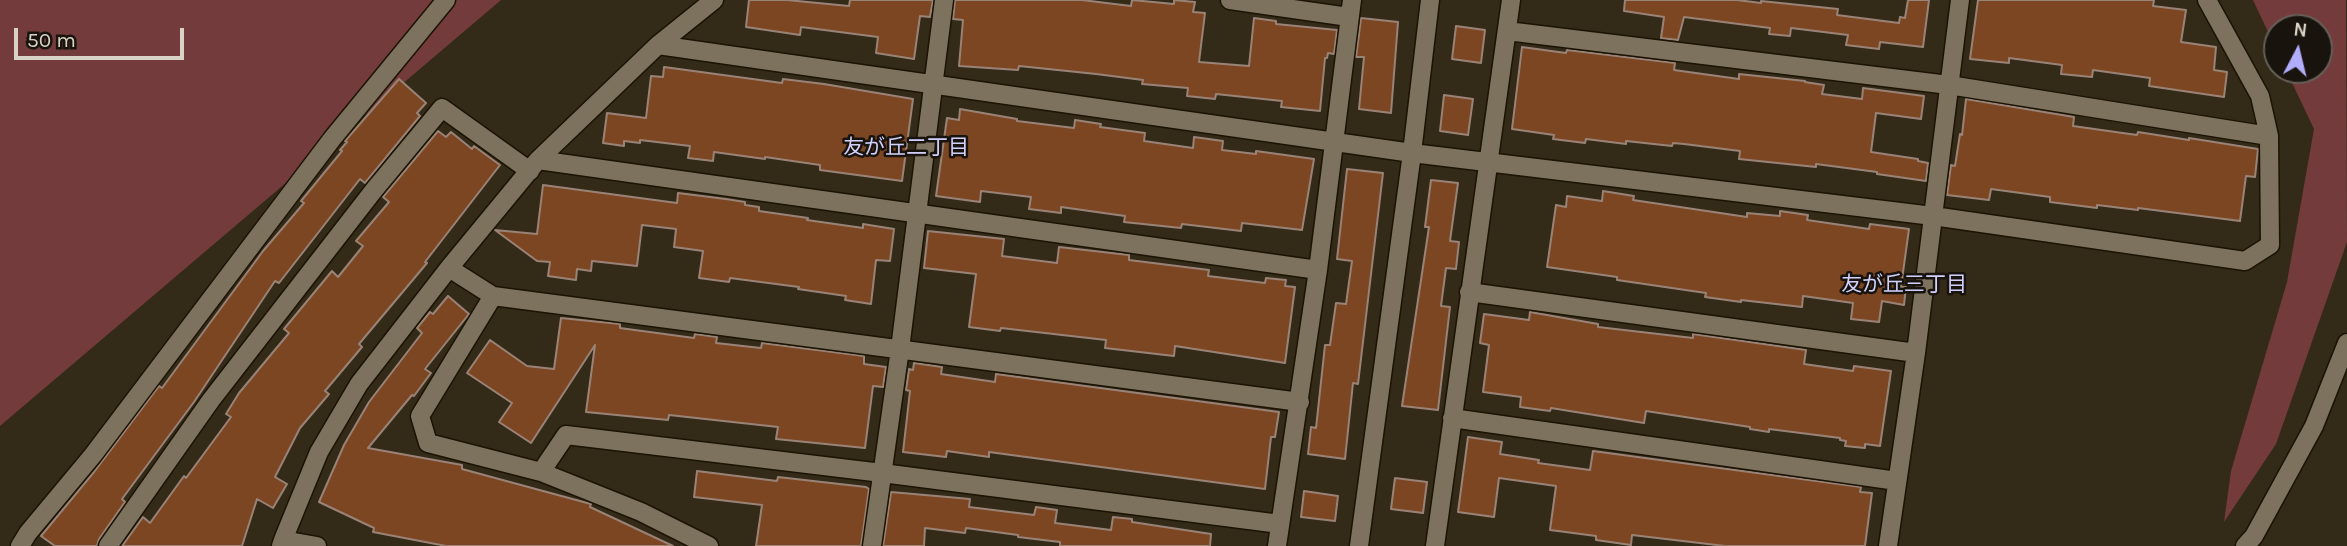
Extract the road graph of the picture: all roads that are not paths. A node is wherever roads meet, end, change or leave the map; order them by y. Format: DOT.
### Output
graph roads {
  1 [pos="446,0"];
  2 [pos="714,0"];
  3 [pos="944,0"];
  4 [pos="1230,0"];
  5 [pos="1430,0"];
  6 [pos="1511,0"];
  7 [pos="1960,0"];
  8 [pos="2207,0"];
  9 [pos="1350,8"];
  10 [pos="1507,31"];
  11 [pos="658,45"];
  12 [pos="1949,85"];
  13 [pos="932,86"];
  14 [pos="2269,136"];
  15 [pos="1334,141"];
  16 [pos="1412,153"];
  17 [pos="1489,162"];
  18 [pos="534,165"];
  19 [pos="917,214"];
  20 [pos="1933,216"];
  21 [pos="449,268"];
  22 [pos="1318,270"];
  23 [pos="1469,292"];
  24 [pos="493,296"];
  25 [pos="2347,343"];
  26 [pos="900,349"];
  27 [pos="1916,353"];
  28 [pos="1300,402"];
  29 [pos="1451,418"];
  30 [pos="541,472"];
  31 [pos="882,472"];
  32 [pos="1897,481"];
  33 [pos="1280,524"];
  34 [pos="282,543"];
  35 [pos="20,546"];
  36 [pos="108,546"];
  37 [pos="317,546"];
  38 [pos="709,546"];
  39 [pos="872,546"];
  40 [pos="1277,546"];
  41 [pos="1359,546"];
  42 [pos="1437,546"];
  43 [pos="1888,546"];
  44 [pos="2245,546"];
  1 -- 35 [label="street"];
  2 -- 11 [label="street"];
  3 -- 13 [label="street"];
  4 -- 9 [label="street"];
  5 -- 16 [label="street"];
  6 -- 10 [label="street"];
  7 -- 12 [label="street"];
  8 -- 14 [label="street"];
  9 -- 15 [label="street"];
  10 -- 12 [label="street"];
  10 -- 17 [label="street"];
  11 -- 13 [label="street"];
  11 -- 18 [label="street"];
  12 -- 14 [label="street"];
  12 -- 20 [label="street"];
  13 -- 15 [label="street"];
  13 -- 19 [label="street"];
  14 -- 20 [label="street"];
  15 -- 16 [label="street"];
  15 -- 22 [label="street"];
  16 -- 17 [label="street"];
  16 -- 41 [label="street"];
  17 -- 20 [label="street"];
  17 -- 23 [label="street"];
  18 -- 19 [label="street"];
  18 -- 21 [label="street"];
  18 -- 36 [label="street"];
  19 -- 22 [label="street"];
  19 -- 26 [label="street"];
  20 -- 27 [label="street"];
  21 -- 24 [label="street"];
  21 -- 34 [label="street"];
  22 -- 28 [label="street"];
  23 -- 27 [label="street"];
  23 -- 29 [label="street"];
  24 -- 26 [label="street"];
  24 -- 30 [label="street"];
  25 -- 44 [label="street"];
  26 -- 28 [label="street"];
  26 -- 31 [label="street"];
  27 -- 32 [label="street"];
  28 -- 33 [label="street"];
  29 -- 32 [label="street"];
  29 -- 42 [label="street"];
  30 -- 31 [label="street"];
  30 -- 38 [label="street"];
  31 -- 33 [label="street"];
  31 -- 39 [label="street"];
  32 -- 43 [label="street"];
  33 -- 40 [label="street"];
  34 -- 37 [label="street"];
}
